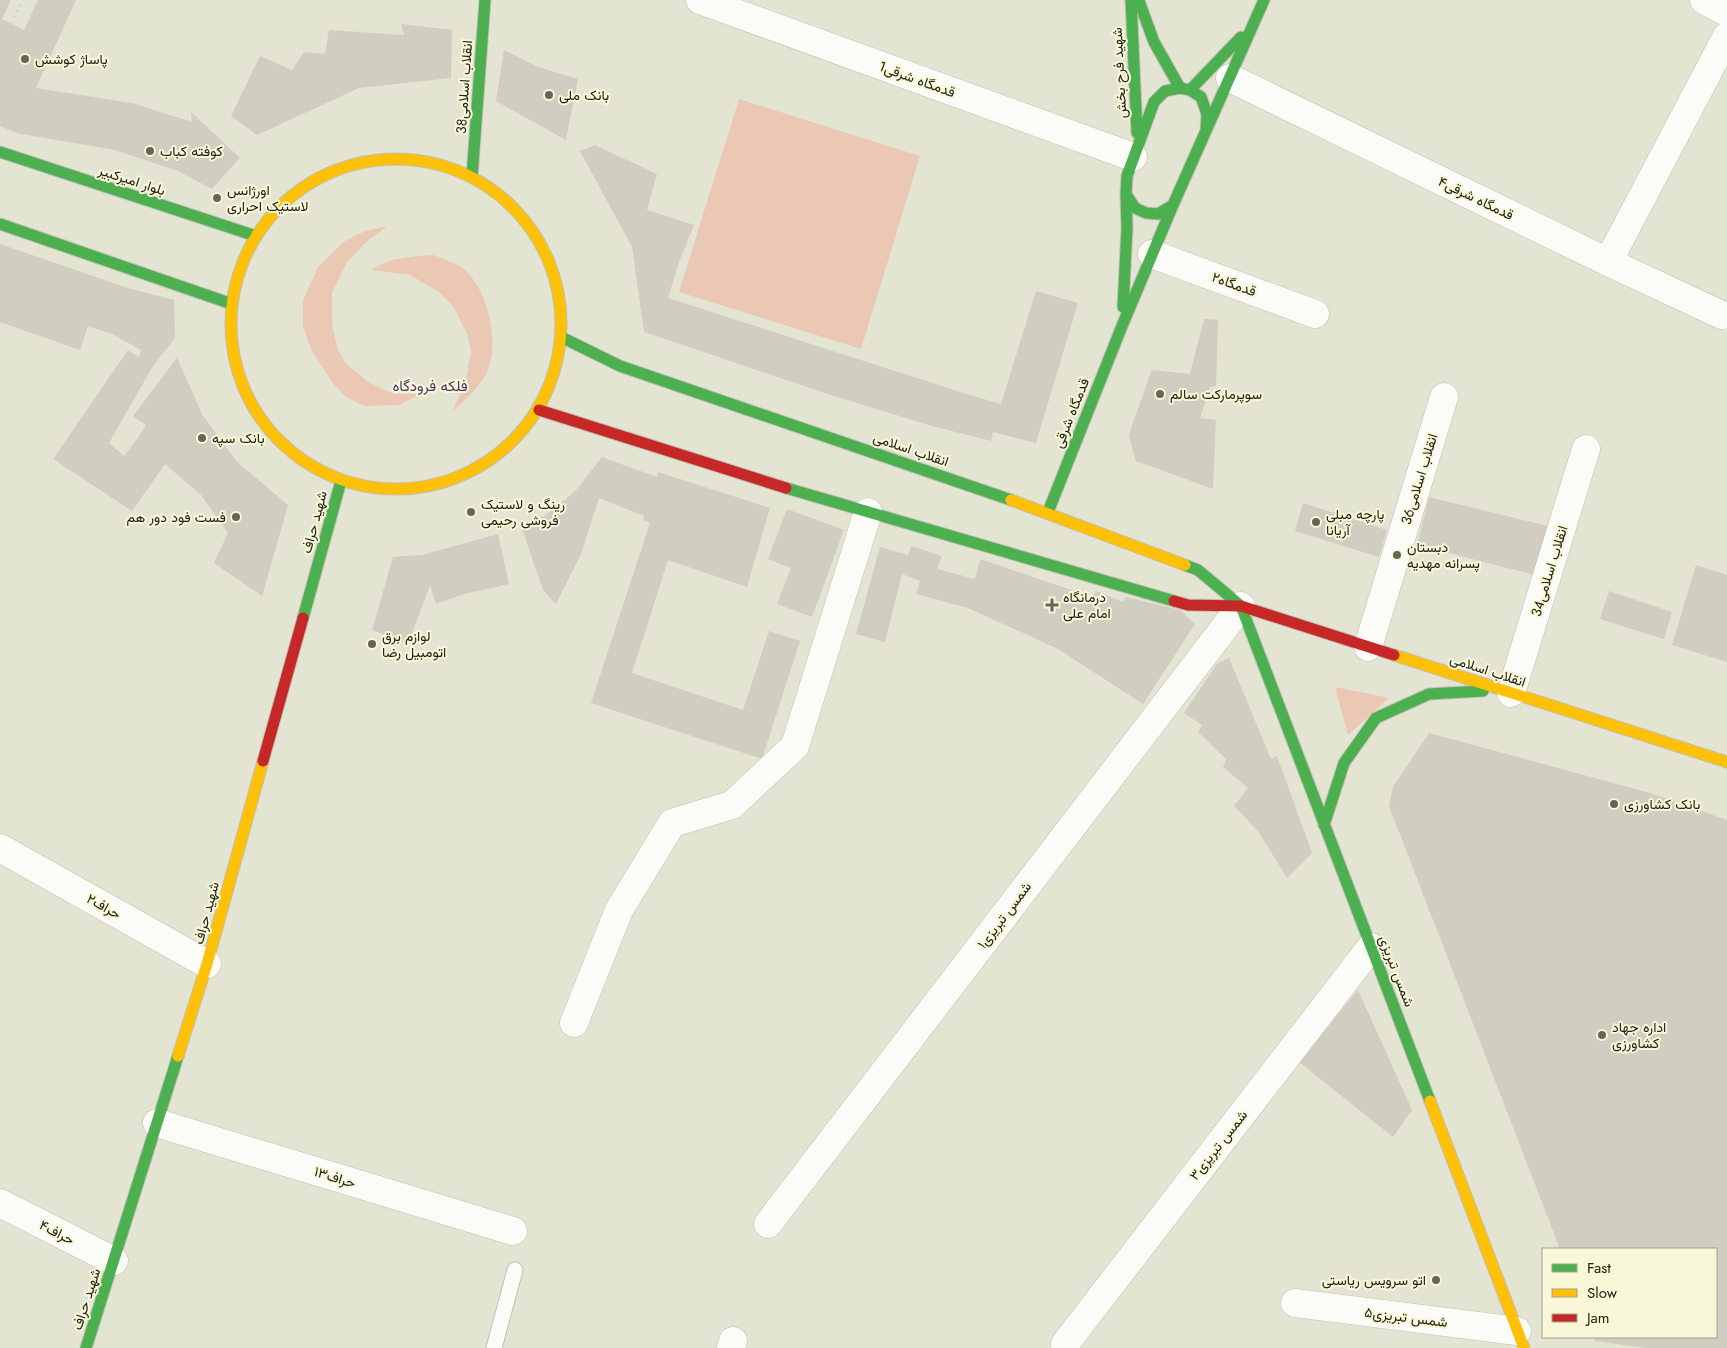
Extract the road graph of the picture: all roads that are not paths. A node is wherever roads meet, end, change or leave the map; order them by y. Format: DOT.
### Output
graph roads {
  1 [pos="485,0"];
  2 [pos="700,0"];
  3 [pos="1131,0"];
  4 [pos="1138,0"];
  5 [pos="1264,0"];
  6 [pos="1704,0"];
  7 [pos="1727,12"];
  8 [pos="1257,16"];
  9 [pos="1727,36"];
  10 [pos="1230,78"];
  11 [pos="1185,89"];
  12 [pos="1206,131"];
  13 [pos="1136,151"];
  14 [pos="0,152"];
  15 [pos="472,177"];
  16 [pos="1126,194"];
  17 [pos="1174,205"];
  18 [pos="0,224"];
  19 [pos="256,236"];
  20 [pos="1152,254"];
  21 [pos="1608,262"];
  22 [pos="232,304"];
  23 [pos="1315,314"];
  24 [pos="1722,315"];
  25 [pos="1122,326"];
  26 [pos="561,337"];
  27 [pos="1444,398"];
  28 [pos="539,410"];
  29 [pos="1586,449"];
  30 [pos="341,481"];
  31 [pos="868,512"];
  32 [pos="1048,512"];
  33 [pos="1240,606"];
  34 [pos="1368,647"];
  35 [pos="1507,692"];
  36 [pos="1727,762"];
  37 [pos="1324,825"];
  38 [pos="0,848"];
  39 [pos="1371,947"];
  40 [pos="207,964"];
  41 [pos="574,1023"];
  42 [pos="156,1123"];
  43 [pos="0,1203"];
  44 [pos="768,1224"];
  45 [pos="513,1231"];
  46 [pos="114,1261"];
  47 [pos="515,1270"];
  48 [pos="1295,1303"];
  49 [pos="1521,1340"];
  50 [pos="1065,1344"];
  51 [pos="86,1348"];
  52 [pos="494,1348"];
  1 -- 15 [label="main road, 38انقلاب اسلامی"];
  2 -- 13 [label="street, 1قدمگاه شرقی"];
  3 -- 13 [label="main road, شهید فرح بخش"];
  4 -- 11 [label="main road"];
  5 -- 8 [label="main road"];
  6 -- 7 [label="street"];
  8 -- 10 [label="main road"];
  8 -- 11 [label="main road"];
  9 -- 21 [label="street"];
  10 -- 12 [label="main road"];
  10 -- 21 [label="street, قدمگاه شرقی۴"];
  11 -- 12 [label="main road"];
  11 -- 13 [label="main road, قدمگاه شرقی"];
  12 -- 17 [label="main road, قدمگاه شرقی"];
  13 -- 16 [label="main road, قدمگاه شرقی"];
  14 -- 19 [label="main road, بلوار امیرکبیر"];
  15 -- 19 [label="main road"];
  15 -- 26 [label="main road"];
  16 -- 17 [label="main road"];
  16 -- 25 [label="main road, قدمگاه شرقی"];
  17 -- 20 [label="main road, قدمگاه شرقی"];
  18 -- 22 [label="main road"];
  19 -- 22 [label="main road"];
  20 -- 23 [label="street, قدمگاه۲"];
  20 -- 25 [label="main road, قدمگاه شرقی"];
  21 -- 24 [label="street, قدمگاه شرقی۴"];
  22 -- 30 [label="main road"];
  25 -- 32 [label="main road, قدمگاه شرقی"];
  26 -- 28 [label="main road"];
  26 -- 32 [label="main road, انقلاب اسلامی"];
  27 -- 34 [label="street, 36انقلاب اسلامی"];
  28 -- 30 [label="main road"];
  28 -- 31 [label="main road, انقلاب اسلامی"];
  29 -- 35 [label="street, 34انقلاب اسلامی"];
  30 -- 40 [label="main road, شهید حراف"];
  31 -- 33 [label="main road, انقلاب اسلامی"];
  31 -- 41 [label="street"];
  32 -- 33 [label="main road, انقلاب اسلامی"];
  33 -- 34 [label="main road, انقلاب اسلامی"];
  33 -- 37 [label="main road, شمس تبریزی"];
  33 -- 44 [label="street, شمس تبریزی۱"];
  34 -- 35 [label="main road, انقلاب اسلامی"];
  35 -- 36 [label="main road, انقلاب اسلامی"];
  35 -- 37 [label="main road"];
  37 -- 39 [label="main road, شمس تبریزی"];
  38 -- 40 [label="street, حراف۲"];
  39 -- 49 [label="main road, شمس تبریزی"];
  39 -- 50 [label="street, شمس تبریزی۳"];
  40 -- 42 [label="main road, شهید حراف"];
  42 -- 45 [label="street, حراف۱۳"];
  42 -- 46 [label="main road, شهید حراف"];
  43 -- 46 [label="street, حراف۴"];
  46 -- 51 [label="main road, شهید حراف"];
  47 -- 52 [label="lane"];
  48 -- 49 [label="street, ۵شمس تبریزی"];
}
